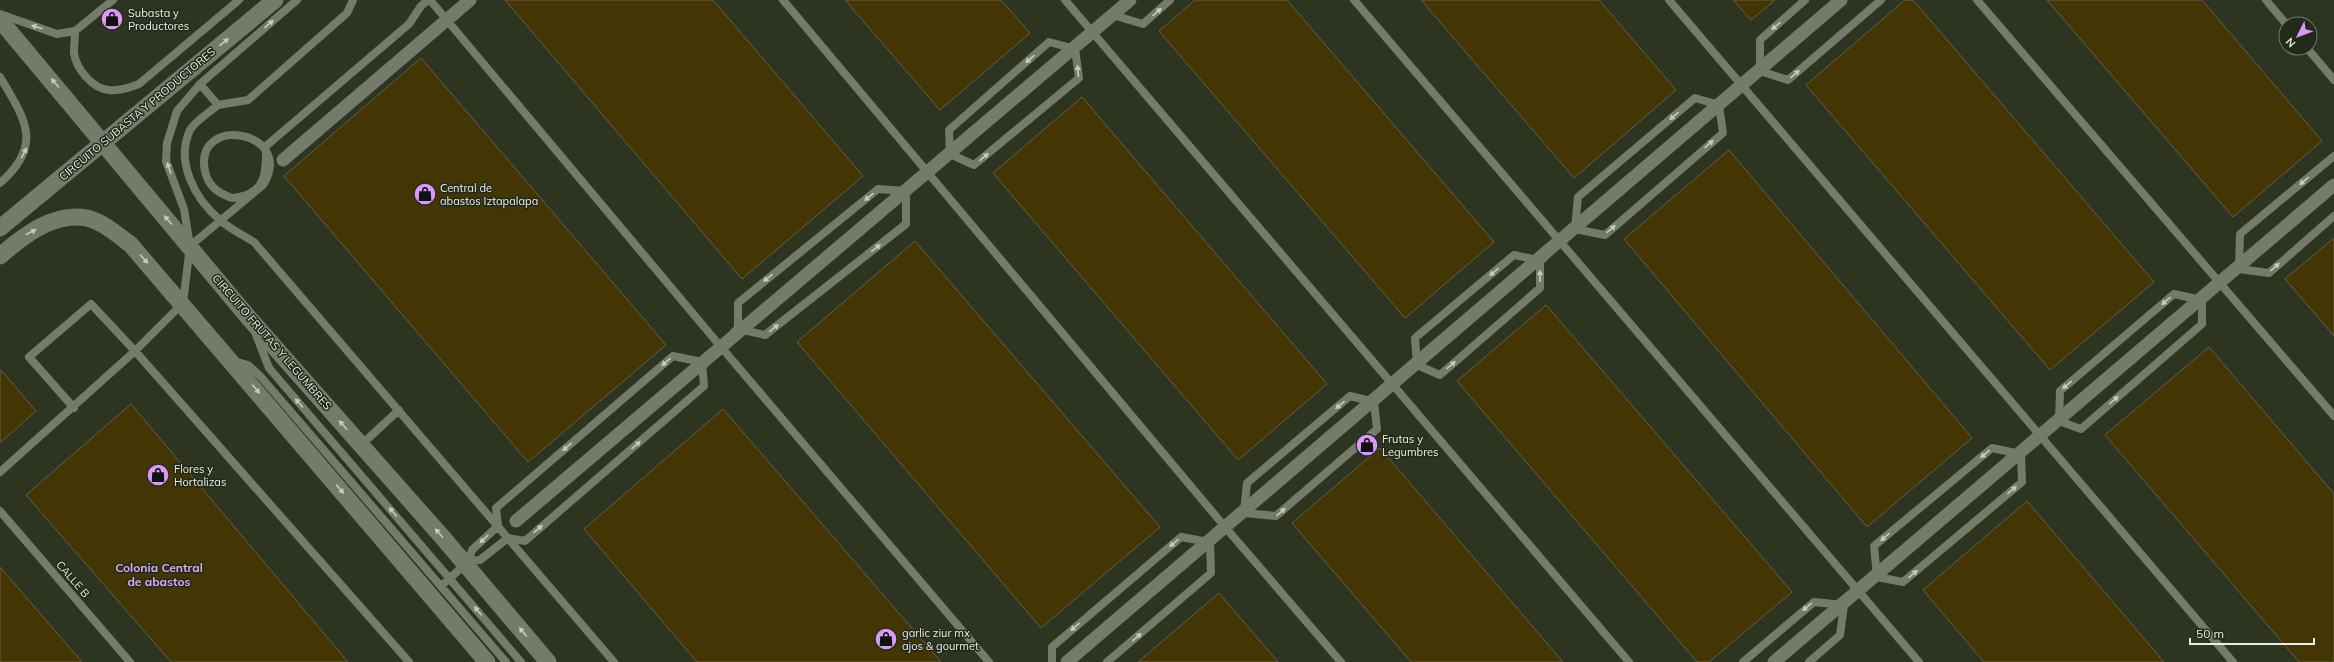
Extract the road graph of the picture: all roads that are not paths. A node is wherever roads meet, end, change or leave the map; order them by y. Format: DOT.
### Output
graph roads {
  1 [pos="113,0"];
  2 [pos="239,0"];
  3 [pos="275,0"];
  4 [pos="297,0"];
  5 [pos="353,0"];
  6 [pos="429,0"];
  7 [pos="470,0"];
  8 [pos="783,0"];
  9 [pos="1065,0"];
  10 [pos="1118,0"];
  11 [pos="1130,0"];
  12 [pos="1170,0"];
  13 [pos="1354,0"];
  14 [pos="1669,0"];
  15 [pos="1805,0"];
  16 [pos="1841,0"];
  17 [pos="1882,0"];
  18 [pos="1977,0"];
  19 [pos="2266,0"];
  20 [pos="0,14"];
  21 [pos="1116,16"];
  22 [pos="2279,16"];
  23 [pos="0,20"];
  24 [pos="447,20"];
  25 [pos="75,31"];
  26 [pos="1092,32"];
  27 [pos="1075,49"];
  28 [pos="2313,56"];
  29 [pos="1760,71"];
  30 [pos="0,77"];
  31 [pos="2334,80"];
  32 [pos="200,84"];
  33 [pos="1741,85"];
  34 [pos="218,105"];
  35 [pos="1719,106"];
  36 [pos="950,154"];
  37 [pos="2334,156"];
  38 [pos="283,160"];
  39 [pos="927,172"];
  40 [pos="0,183"];
  41 [pos="2334,185"];
  42 [pos="906,191"];
  43 [pos="2334,216"];
  44 [pos="220,220"];
  45 [pos="0,228"];
  46 [pos="1575,229"];
  47 [pos="1559,241"];
  48 [pos="190,246"];
  49 [pos="0,256"];
  50 [pos="1540,261"];
  51 [pos="2239,269"];
  52 [pos="2220,283"];
  53 [pos="2202,300"];
  54 [pos="183,303"];
  55 [pos="248,317"];
  56 [pos="738,328"];
  57 [pos="721,347"];
  58 [pos="136,351"];
  59 [pos="231,360"];
  60 [pos="702,362"];
  61 [pos="1417,366"];
  62 [pos="1392,383"];
  63 [pos="1374,402"];
  64 [pos="74,408"];
  65 [pos="399,410"];
  66 [pos="2334,416"];
  67 [pos="2059,421"];
  68 [pos="2041,435"];
  69 [pos="361,445"];
  70 [pos="2021,454"];
  71 [pos="0,472"];
  72 [pos="0,511"];
  73 [pos="1244,513"];
  74 [pos="516,521"];
  75 [pos="1225,527"];
  76 [pos="1210,542"];
  77 [pos="469,561"];
  78 [pos="1877,577"];
  79 [pos="450,579"];
  80 [pos="441,586"];
  81 [pos="1858,591"];
  82 [pos="1844,605"];
  83 [pos="130,662"];
  84 [pos="409,662"];
  85 [pos="487,662"];
  86 [pos="506,662"];
  87 [pos="521,662"];
  88 [pos="548,662"];
  89 [pos="614,662"];
  90 [pos="989,662"];
  91 [pos="1052,662"];
  92 [pos="1066,662"];
  93 [pos="1107,662"];
  94 [pos="1342,662"];
  95 [pos="1629,662"];
  96 [pos="1743,662"];
  97 [pos="1774,662"];
  98 [pos="1808,662"];
  99 [pos="1919,662"];
  100 [pos="2233,662"];
  1 -- 25 [label="lane"];
  2 -- 25 [label="lane"];
  45 -- 3 [label="street, CIRCUITO SUBASTA Y PRODUCTORES, one-way"];
  32 -- 4 [label="lane, one-way"];
  5 -- 34 [label="lane"];
  6 -- 24 [label="lane"];
  6 -- 44 [label="lane"];
  7 -- 24 [label="street"];
  8 -- 39 [label="lane"];
  9 -- 26 [label="lane"];
  10 -- 21 [label="lane"];
  11 -- 26 [label="street"];
  21 -- 12 [label="lane, one-way"];
  13 -- 47 [label="lane"];
  14 -- 33 [label="lane"];
  15 -- 29 [label="lane, one-way"];
  16 -- 33 [label="street"];
  29 -- 17 [label="lane, one-way"];
  18 -- 52 [label="lane"];
  19 -- 22 [label="lane"];
  25 -- 20 [label="lane, one-way"];
  21 -- 27 [label="lane"];
  48 -- 23 [label="street, CIRCUITO FRUTAS Y LEGUMBRES, one-way"];
  24 -- 38 [label="street"];
  24 -- 57 [label="lane"];
  26 -- 39 [label="street"];
  26 -- 62 [label="lane"];
  27 -- 36 [label="lane, one-way"];
  36 -- 27 [label="lane, one-way"];
  28 -- 31 [label="lane"];
  29 -- 35 [label="lane"];
  40 -- 30 [label="lane, one-way"];
  32 -- 34 [label="lane"];
  48 -- 32 [label="lane, one-way"];
  33 -- 47 [label="street"];
  33 -- 68 [label="lane"];
  34 -- 44 [label="lane"];
  35 -- 46 [label="lane, one-way"];
  46 -- 35 [label="lane, one-way"];
  36 -- 42 [label="lane"];
  37 -- 51 [label="lane, one-way"];
  39 -- 57 [label="street"];
  39 -- 75 [label="lane"];
  41 -- 52 [label="street"];
  42 -- 56 [label="lane, one-way"];
  56 -- 42 [label="lane, one-way"];
  51 -- 43 [label="lane, one-way"];
  44 -- 48 [label="lane"];
  44 -- 65 [label="lane"];
  46 -- 50 [label="lane"];
  47 -- 62 [label="street"];
  47 -- 81 [label="lane"];
  48 -- 54 [label="lane"];
  48 -- 55 [label="street, CIRCUITO FRUTAS Y LEGUMBRES"];
  49 -- 54 [label="street, one-way"];
  50 -- 61 [label="lane, one-way"];
  61 -- 50 [label="lane, one-way"];
  51 -- 53 [label="lane"];
  52 -- 66 [label="lane"];
  52 -- 68 [label="street"];
  67 -- 53 [label="lane, one-way"];
  53 -- 67 [label="lane, one-way"];
  54 -- 58 [label="lane"];
  54 -- 59 [label="street"];
  69 -- 55 [label="street, CIRCUITO FRUTAS Y LEGUMBRES, one-way"];
  79 -- 55 [label="lane, one-way"];
  56 -- 60 [label="lane"];
  57 -- 74 [label="street"];
  57 -- 90 [label="lane"];
  58 -- 64 [label="lane"];
  58 -- 64 [label="lane"];
  58 -- 84 [label="lane"];
  59 -- 80 [label="lane"];
  59 -- 85 [label="street, one-way"];
  77 -- 60 [label="lane, one-way"];
  60 -- 77 [label="lane, one-way"];
  61 -- 63 [label="lane"];
  62 -- 75 [label="street"];
  62 -- 95 [label="lane"];
  63 -- 73 [label="lane, one-way"];
  73 -- 63 [label="lane, one-way"];
  64 -- 71 [label="lane"];
  65 -- 69 [label="lane"];
  65 -- 89 [label="lane"];
  67 -- 70 [label="lane"];
  68 -- 81 [label="street"];
  68 -- 100 [label="lane"];
  88 -- 69 [label="street, CIRCUITO FRUTAS Y LEGUMBRES, one-way"];
  78 -- 70 [label="lane, one-way"];
  70 -- 78 [label="lane, one-way"];
  72 -- 83 [label="lane, CALLE B"];
  73 -- 76 [label="lane"];
  75 -- 92 [label="street"];
  75 -- 94 [label="lane"];
  76 -- 91 [label="lane, one-way"];
  93 -- 76 [label="lane, one-way"];
  77 -- 79 [label="lane"];
  78 -- 82 [label="lane"];
  79 -- 80 [label="lane"];
  87 -- 79 [label="lane, one-way"];
  80 -- 86 [label="lane"];
  81 -- 97 [label="street"];
  81 -- 99 [label="lane"];
  82 -- 96 [label="lane, one-way"];
  82 -- 98 [label="lane"];
}
